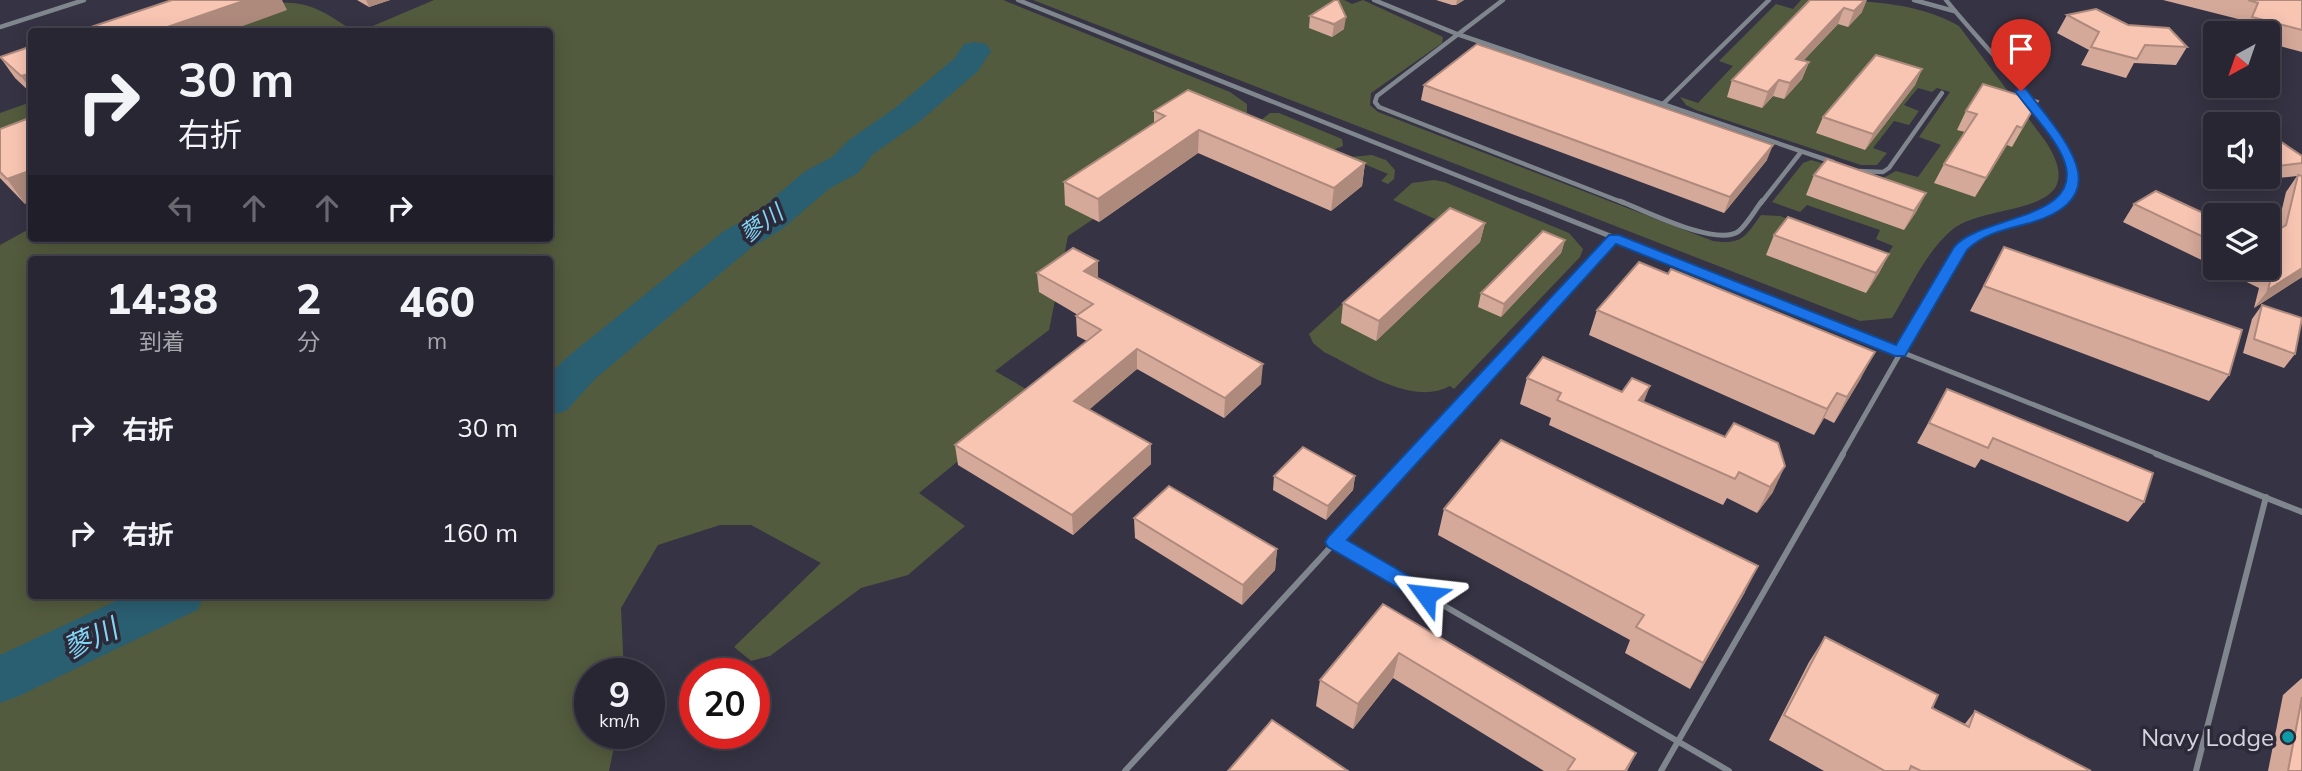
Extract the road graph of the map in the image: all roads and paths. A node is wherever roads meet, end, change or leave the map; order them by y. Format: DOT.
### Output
graph roads {
  1 [pos="84,0"];
  2 [pos="1018,0"];
  3 [pos="1374,0"];
  4 [pos="1503,0"];
  5 [pos="1769,0"];
  6 [pos="1914,0"];
  7 [pos="1946,0"];
  8 [pos="1954,12"];
  9 [pos="0,27"];
  10 [pos="1457,34"];
  11 [pos="1942,93"];
  12 [pos="1663,104"];
  13 [pos="1801,152"];
  14 [pos="1834,163"];
  15 [pos="1857,170"];
  16 [pos="1614,238"];
  17 [pos="1900,352"];
  18 [pos="2266,498"];
  19 [pos="2302,512"];
  20 [pos="1334,542"];
  21 [pos="1678,741"];
  22 [pos="1125,771"];
  23 [pos="1661,771"];
  24 [pos="1729,771"];
  25 [pos="2196,771"];
  1 -- 9 [label="lane"];
  2 -- 16 [label="lane"];
  3 -- 10 [label="lane"];
  4 -- 10 [label="lane"];
  5 -- 12 [label="lane"];
  6 -- 8 [label="lane"];
  7 -- 8 [label="lane"];
  8 -- 17 [label="lane"];
  10 -- 12 [label="lane"];
  10 -- 13 [label="lane"];
  11 -- 15 [label="lane"];
  12 -- 13 [label="lane"];
  13 -- 14 [label="lane"];
  16 -- 17 [label="lane"];
  16 -- 20 [label="lane"];
  17 -- 18 [label="lane"];
  17 -- 21 [label="lane"];
  18 -- 19 [label="lane"];
  18 -- 25 [label="lane"];
  20 -- 21 [label="lane"];
  20 -- 22 [label="lane"];
  21 -- 23 [label="lane"];
  21 -- 24 [label="lane"];
}
